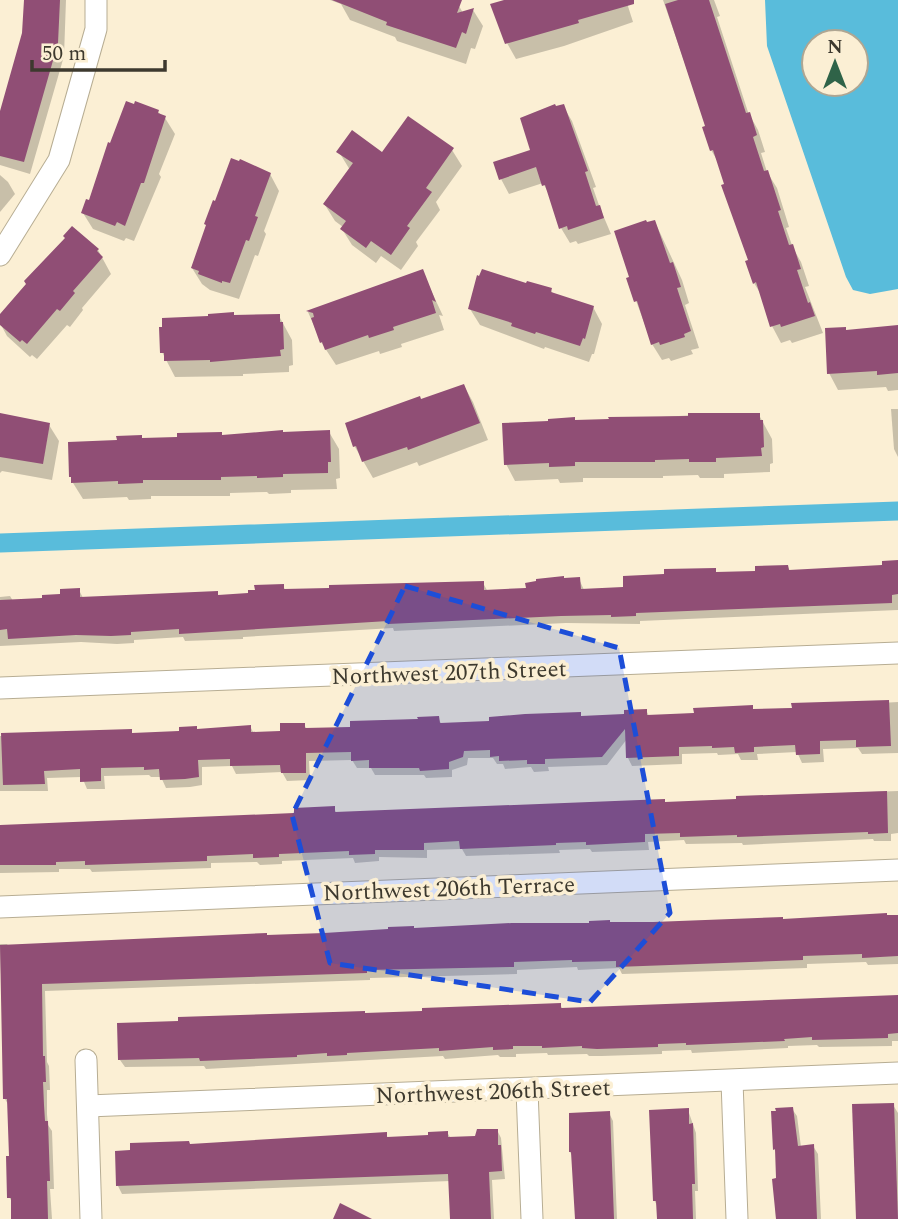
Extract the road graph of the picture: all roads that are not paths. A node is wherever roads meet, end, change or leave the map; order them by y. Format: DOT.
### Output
graph roads {
  1 [pos="96,0"];
  2 [pos="0,255"];
  3 [pos="898,653"];
  4 [pos="0,688"];
  5 [pos="898,870"];
  6 [pos="0,907"];
  7 [pos="86,1060"];
  8 [pos="898,1073"];
  9 [pos="732,1081"];
  10 [pos="527,1090"];
  11 [pos="88,1106"];
  12 [pos="91,1219"];
  13 [pos="532,1219"];
  14 [pos="737,1219"];
  1 -- 2 [label="street"];
  3 -- 4 [label="street, Northwest 207th Street"];
  5 -- 6 [label="street, Northwest 206th Terrace"];
  7 -- 11 [label="street"];
  8 -- 9 [label="street, Northwest 206th Street"];
  9 -- 10 [label="street, Northwest 206th Street"];
  9 -- 14 [label="street"];
  10 -- 11 [label="street, Northwest 206th Street"];
  10 -- 13 [label="street"];
  11 -- 12 [label="street"];
}
